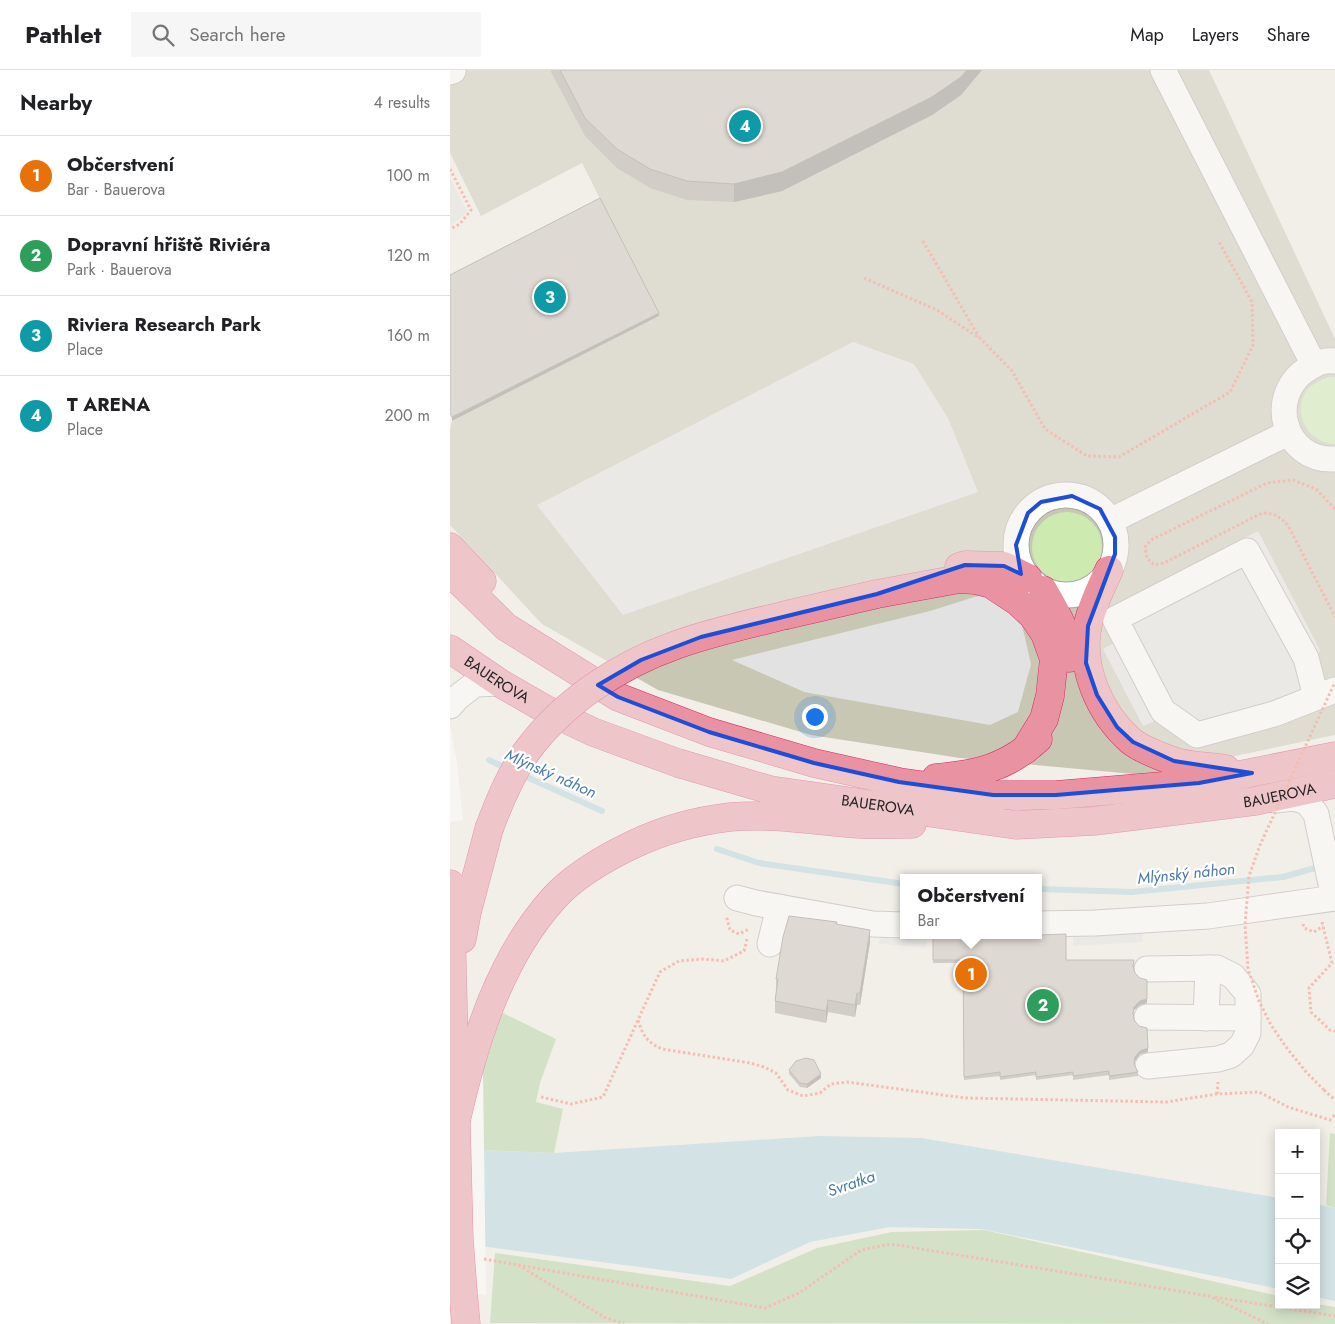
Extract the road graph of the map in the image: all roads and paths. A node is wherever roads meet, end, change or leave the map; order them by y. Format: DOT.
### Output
graph roads {
  1 [pos="1163,70"];
  2 [pos="450,169"];
  3 [pos="450,229"];
  4 [pos="1218,240"];
  5 [pos="923,241"];
  6 [pos="864,278"];
  7 [pos="981,339"];
  8 [pos="1324,363"];
  9 [pos="1288,433"];
  10 [pos="1335,459"];
  11 [pos="1335,509"];
  12 [pos="1110,521"];
  13 [pos="450,547"];
  14 [pos="1109,570"];
  15 [pos="450,572"];
  16 [pos="1036,584"];
  17 [pos="877,594"];
  18 [pos="1335,617"];
  19 [pos="450,649"];
  20 [pos="558,660"];
  21 [pos="500,683"];
  22 [pos="1329,690"];
  23 [pos="450,706"];
  24 [pos="1025,750"];
  25 [pos="1335,756"];
  26 [pos="1252,773"];
  27 [pos="900,782"];
  28 [pos="1335,784"];
  29 [pos="1335,794"];
  30 [pos="1255,801"];
  31 [pos="1316,814"];
  32 [pos="1016,825"];
  33 [pos="450,884"];
  34 [pos="1330,895"];
  35 [pos="757,903"];
  36 [pos="1042,924"];
  37 [pos="900,925"];
  38 [pos="770,944"];
  39 [pos="1334,964"];
  40 [pos="1208,968"];
  41 [pos="1147,969"];
  42 [pos="453,1005"];
  43 [pos="1147,1017"];
  44 [pos="1206,1018"];
  45 [pos="1248,1018"];
  46 [pos="638,1020"];
  47 [pos="1335,1031"];
  48 [pos="1148,1066"];
  49 [pos="462,1069"];
  50 [pos="541,1097"];
  51 [pos="1335,1100"];
  52 [pos="1335,1114"];
  53 [pos="479,1258"];
  54 [pos="518,1265"];
  55 [pos="1209,1296"];
  56 [pos="1335,1316"];
  57 [pos="466,1324"];
  58 [pos="624,1324"];
  59 [pos="1268,1324"];
  1 -- 8 [label="street"];
  2 -- 3 [label="path"];
  4 -- 7 [label="path"];
  5 -- 7 [label="path"];
  6 -- 7 [label="path"];
  8 -- 9 [label="street"];
  9 -- 10 [label="street"];
  9 -- 12 [label="street"];
  11 -- 18 [label="path"];
  12 -- 14 [label="street"];
  12 -- 16 [label="street"];
  13 -- 20 [label="highway"];
  14 -- 16 [label="street"];
  14 -- 26 [label="highway"];
  15 -- 20 [label="highway, BAUEROVA"];
  16 -- 17 [label="highway"];
  16 -- 24 [label="highway"];
  17 -- 24 [label="highway"];
  17 -- 42 [label="highway, bridge"];
  19 -- 21 [label="highway, BAUEROVA"];
  20 -- 27 [label="highway, BAUEROVA"];
  21 -- 23 [label="street"];
  21 -- 32 [label="highway, BAUEROVA"];
  22 -- 22 [label="street"];
  22 -- 51 [label="path, bridge"];
  24 -- 27 [label="highway"];
  25 -- 26 [label="highway"];
  26 -- 27 [label="highway"];
  28 -- 30 [label="highway, BAUEROVA"];
  29 -- 31 [label="street"];
  30 -- 31 [label="street"];
  30 -- 32 [label="highway, BAUEROVA"];
  31 -- 34 [label="street"];
  32 -- 49 [label="highway"];
  33 -- 42 [label="highway"];
  34 -- 36 [label="street"];
  34 -- 39 [label="path"];
  35 -- 37 [label="street"];
  35 -- 38 [label="street"];
  35 -- 46 [label="path"];
  39 -- 47 [label="path"];
  40 -- 41 [label="street"];
  40 -- 44 [label="street"];
  40 -- 45 [label="street"];
  42 -- 49 [label="highway"];
  43 -- 44 [label="street"];
  44 -- 45 [label="street"];
  45 -- 48 [label="street"];
  46 -- 50 [label="path"];
  46 -- 52 [label="path"];
  49 -- 57 [label="highway, bridge"];
  53 -- 54 [label="path"];
  54 -- 55 [label="path"];
  54 -- 58 [label="path"];
  55 -- 56 [label="path"];
  55 -- 59 [label="path"];
}
